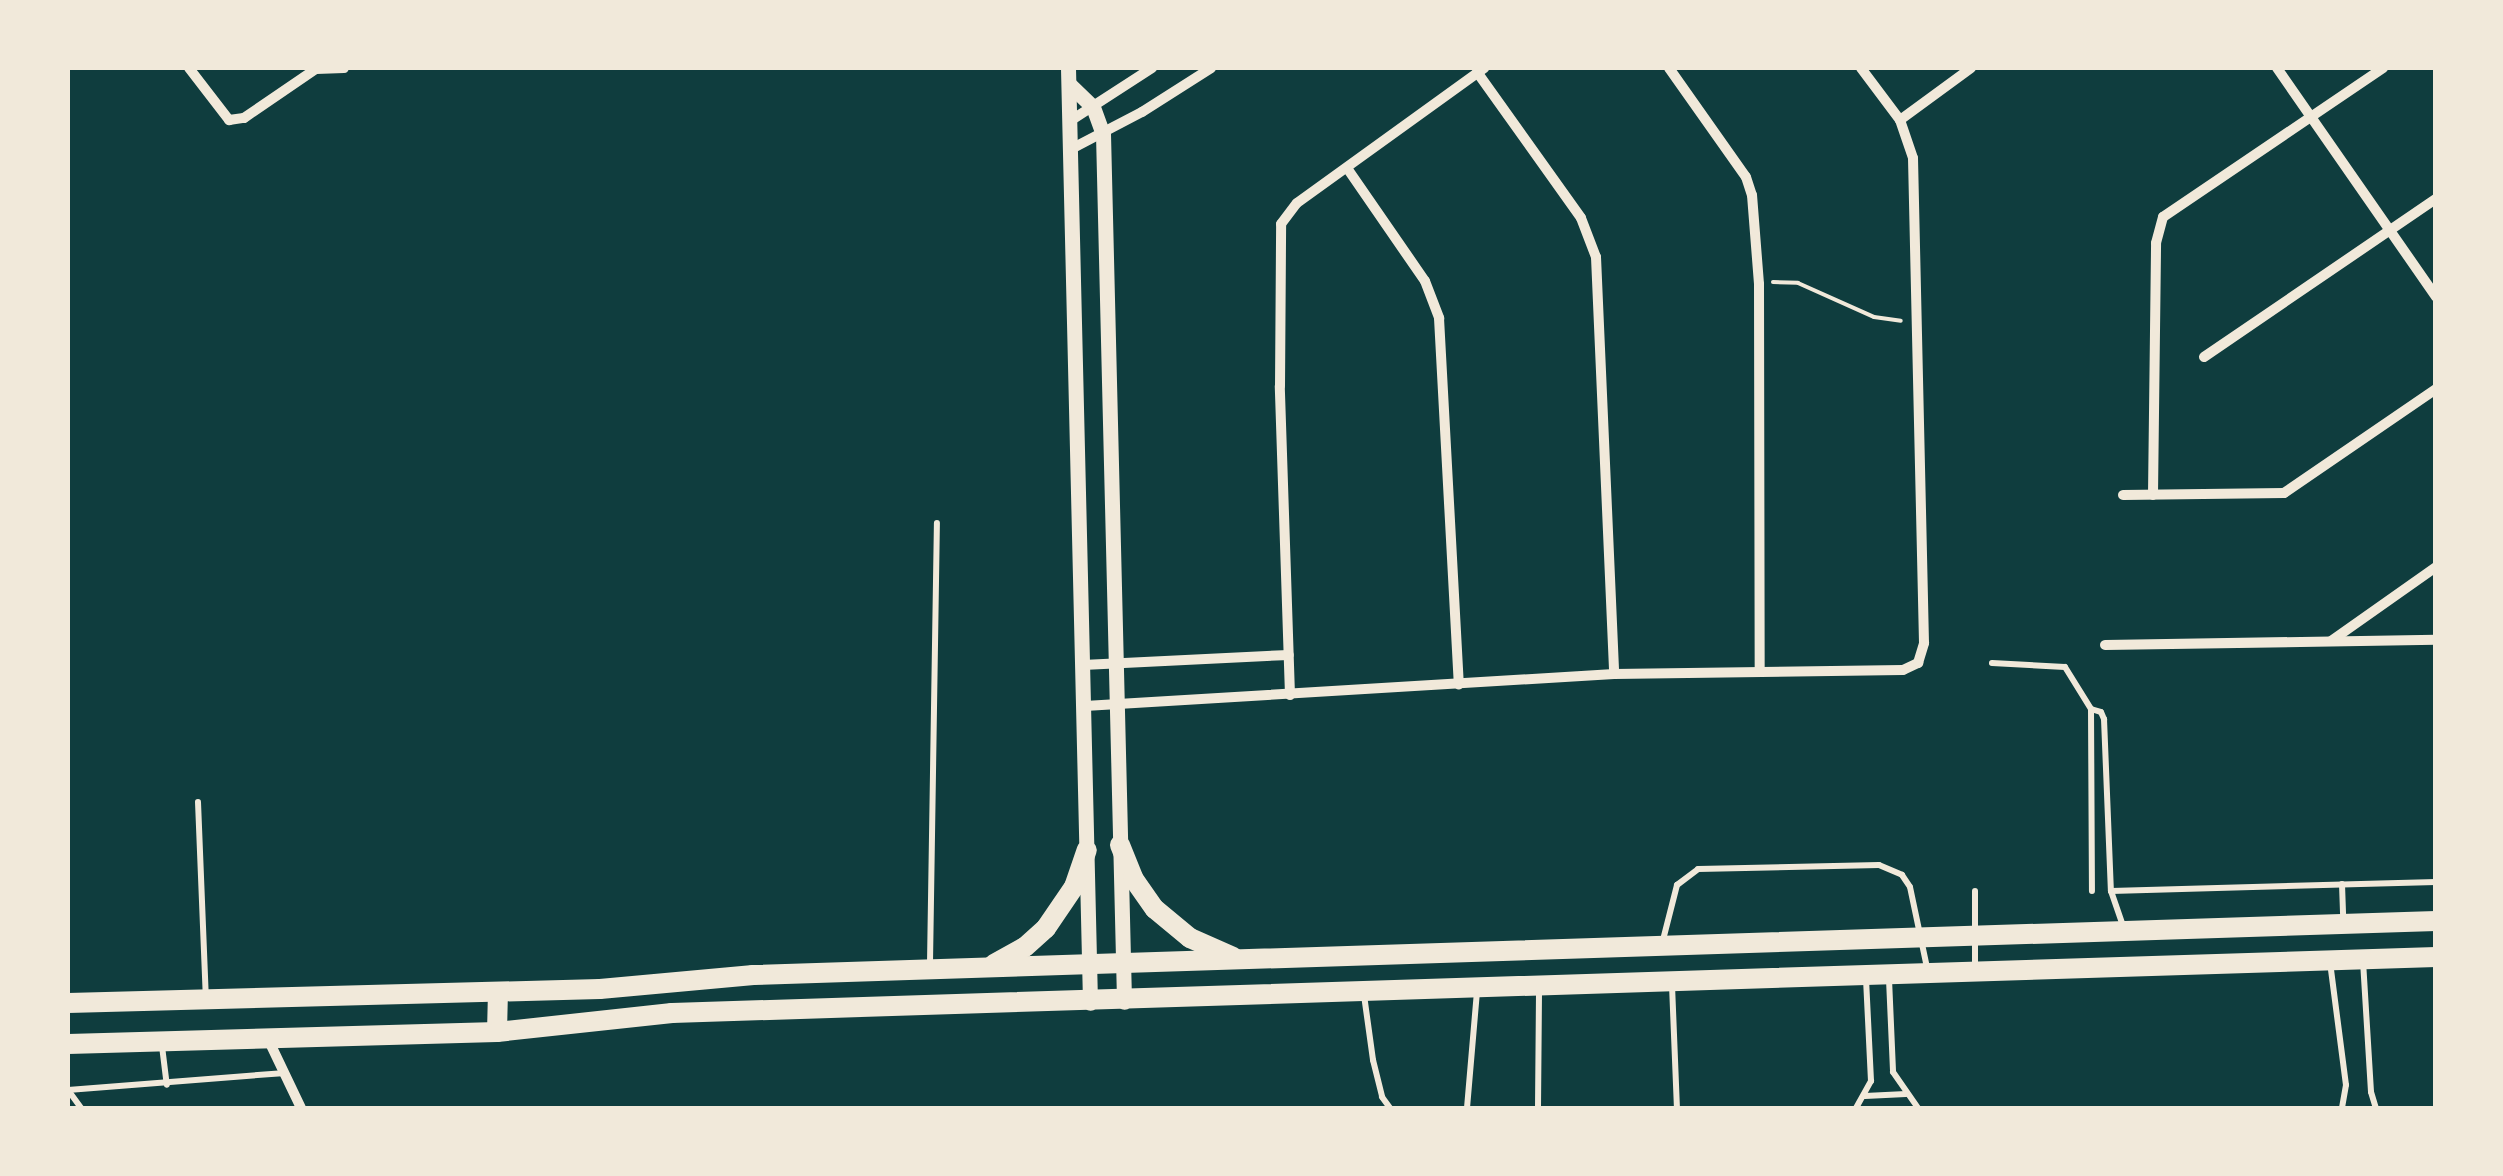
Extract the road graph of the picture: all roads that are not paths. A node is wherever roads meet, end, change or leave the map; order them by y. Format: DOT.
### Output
graph roads {
  1 [pos="189,68"];
  2 [pos="316,68"];
  3 [pos="344,68"];
  4 [pos="1068,68"];
  5 [pos="1152,68"];
  6 [pos="1211,68"];
  7 [pos="1669,68"];
  8 [pos="1860,68"];
  9 [pos="1972,68"];
  10 [pos="2278,68"];
  11 [pos="2383,68"];
  12 [pos="1480,70"];
  13 [pos="1070,85"];
  14 [pos="1093,107"];
  15 [pos="2311,117"];
  16 [pos="1900,120"];
  17 [pos="1070,121"];
  18 [pos="1103,134"];
  19 [pos="1072,148"];
  20 [pos="1347,168"];
  21 [pos="2436,198"];
  22 [pos="2389,230"];
  23 [pos="2436,297"];
  24 [pos="2204,357"];
  25 [pos="2436,389"];
  26 [pos="2123,494"];
  27 [pos="2154,495"];
  28 [pos="937,523"];
  29 [pos="2436,567"];
  30 [pos="2436,640"];
  31 [pos="2331,642"];
  32 [pos="2105,645"];
  33 [pos="1289,655"];
  34 [pos="1992,663"];
  35 [pos="1115,664"];
  36 [pos="1083,665"];
  37 [pos="1760,670"];
  38 [pos="1614,674"];
  39 [pos="1459,684"];
  40 [pos="1290,695"];
  41 [pos="1116,704"];
  42 [pos="1085,706"];
  43 [pos="2091,709"];
  44 [pos="198,802"];
  45 [pos="1120,845"];
  46 [pos="1087,850"];
  47 [pos="2436,882"];
  48 [pos="2342,884"];
  49 [pos="2111,890"];
  50 [pos="1975,891"];
  51 [pos="2092,891"];
  52 [pos="2436,921"];
  53 [pos="2343,924"];
  54 [pos="2124,932"];
  55 [pos="1976,936"];
  56 [pos="1924,938"];
  57 [pos="1662,946"];
  58 [pos="2436,958"];
  59 [pos="1239,960"];
  60 [pos="2362,960"];
  61 [pos="2330,961"];
  62 [pos="1124,963"];
  63 [pos="1092,964"];
  64 [pos="987,968"];
  65 [pos="930,970"];
  66 [pos="1975,973"];
  67 [pos="1928,975"];
  68 [pos="1889,976"];
  69 [pos="1866,977"];
  70 [pos="1672,984"];
  71 [pos="1539,988"];
  72 [pos="1477,990"];
  73 [pos="498,992"];
  74 [pos="1364,994"];
  75 [pos="70,999"];
  76 [pos="206,999"];
  77 [pos="1124,1002"];
  78 [pos="1090,1003"];
  79 [pos="497,1032"];
  80 [pos="268,1038"];
  81 [pos="161,1041"];
  82 [pos="68,1044"];
  83 [pos="284,1073"];
  84 [pos="167,1084"];
  85 [pos="68,1089"];
  86 [pos="1906,1094"];
  87 [pos="1864,1096"];
  88 [pos="81,1108"];
  89 [pos="301,1108"];
  90 [pos="1390,1108"];
  91 [pos="1468,1108"];
  92 [pos="1538,1108"];
  93 [pos="1676,1108"];
  94 [pos="1856,1108"];
  95 [pos="1918,1108"];
  96 [pos="2342,1108"];
  97 [pos="2376,1108"];
  1 -- 2 [label="street"];
  2 -- 3 [label="street"];
  4 -- 13 [label="street"];
  5 -- 14 [label="street"];
  6 -- 18 [label="street"];
  7 -- 37 [label="street"];
  8 -- 16 [label="street"];
  9 -- 16 [label="street"];
  10 -- 15 [label="street"];
  11 -- 15 [label="street"];
  12 -- 20 [label="street"];
  12 -- 38 [label="street"];
  13 -- 14 [label="street"];
  13 -- 17 [label="street"];
  14 -- 17 [label="street"];
  14 -- 18 [label="street"];
  15 -- 22 [label="street"];
  15 -- 27 [label="street"];
  16 -- 37 [label="street"];
  17 -- 19 [label="street"];
  18 -- 19 [label="street"];
  18 -- 35 [label="street"];
  19 -- 36 [label="street"];
  20 -- 33 [label="street"];
  20 -- 39 [label="street"];
  21 -- 22 [label="street"];
  22 -- 23 [label="street"];
  22 -- 24 [label="street"];
  25 -- 27 [label="street"];
  26 -- 27 [label="street"];
  28 -- 65 [label="lane"];
  29 -- 31 [label="street"];
  30 -- 31 [label="street"];
  31 -- 32 [label="street"];
  33 -- 35 [label="street"];
  33 -- 40 [label="street"];
  34 -- 43 [label="lane"];
  35 -- 36 [label="street"];
  35 -- 41 [label="street"];
  36 -- 42 [label="street"];
  37 -- 38 [label="street"];
  38 -- 39 [label="street"];
  39 -- 40 [label="street"];
  40 -- 41 [label="street"];
  41 -- 42 [label="street"];
  41 -- 45 [label="street"];
  42 -- 46 [label="street"];
  43 -- 49 [label="lane"];
  43 -- 51 [label="lane"];
  44 -- 76 [label="lane"];
  45 -- 59 [label="highway"];
  45 -- 62 [label="street"];
  46 -- 63 [label="street"];
  46 -- 64 [label="highway"];
  47 -- 48 [label="lane"];
  48 -- 49 [label="lane"];
  48 -- 53 [label="lane"];
  49 -- 54 [label="lane"];
  50 -- 55 [label="lane"];
  52 -- 53 [label="highway"];
  53 -- 54 [label="highway"];
  54 -- 55 [label="highway"];
  55 -- 56 [label="highway"];
  55 -- 66 [label="lane"];
  56 -- 57 [label="highway"];
  56 -- 57 [label="lane"];
  56 -- 67 [label="lane"];
  57 -- 59 [label="highway"];
  58 -- 60 [label="highway"];
  59 -- 62 [label="highway"];
  60 -- 61 [label="highway"];
  60 -- 97 [label="lane"];
  61 -- 66 [label="highway"];
  61 -- 96 [label="lane"];
  62 -- 63 [label="highway"];
  62 -- 77 [label="street"];
  63 -- 64 [label="highway"];
  63 -- 78 [label="street"];
  64 -- 65 [label="highway"];
  65 -- 73 [label="highway"];
  66 -- 67 [label="highway"];
  67 -- 68 [label="highway"];
  68 -- 69 [label="highway"];
  68 -- 86 [label="lane"];
  69 -- 70 [label="highway"];
  69 -- 87 [label="lane"];
  70 -- 71 [label="highway"];
  70 -- 93 [label="lane"];
  71 -- 72 [label="highway"];
  71 -- 92 [label="lane"];
  72 -- 74 [label="highway"];
  72 -- 91 [label="lane"];
  73 -- 76 [label="highway"];
  73 -- 79 [label="highway"];
  74 -- 77 [label="highway"];
  74 -- 90 [label="lane"];
  75 -- 76 [label="highway"];
  77 -- 78 [label="highway"];
  78 -- 79 [label="highway"];
  79 -- 80 [label="highway"];
  80 -- 81 [label="highway"];
  80 -- 83 [label="street"];
  81 -- 82 [label="highway"];
  81 -- 84 [label="lane"];
  83 -- 84 [label="lane"];
  83 -- 89 [label="street"];
  84 -- 85 [label="lane"];
  85 -- 88 [label="lane"];
  86 -- 87 [label="lane"];
  86 -- 95 [label="lane"];
  87 -- 94 [label="lane"];
}
